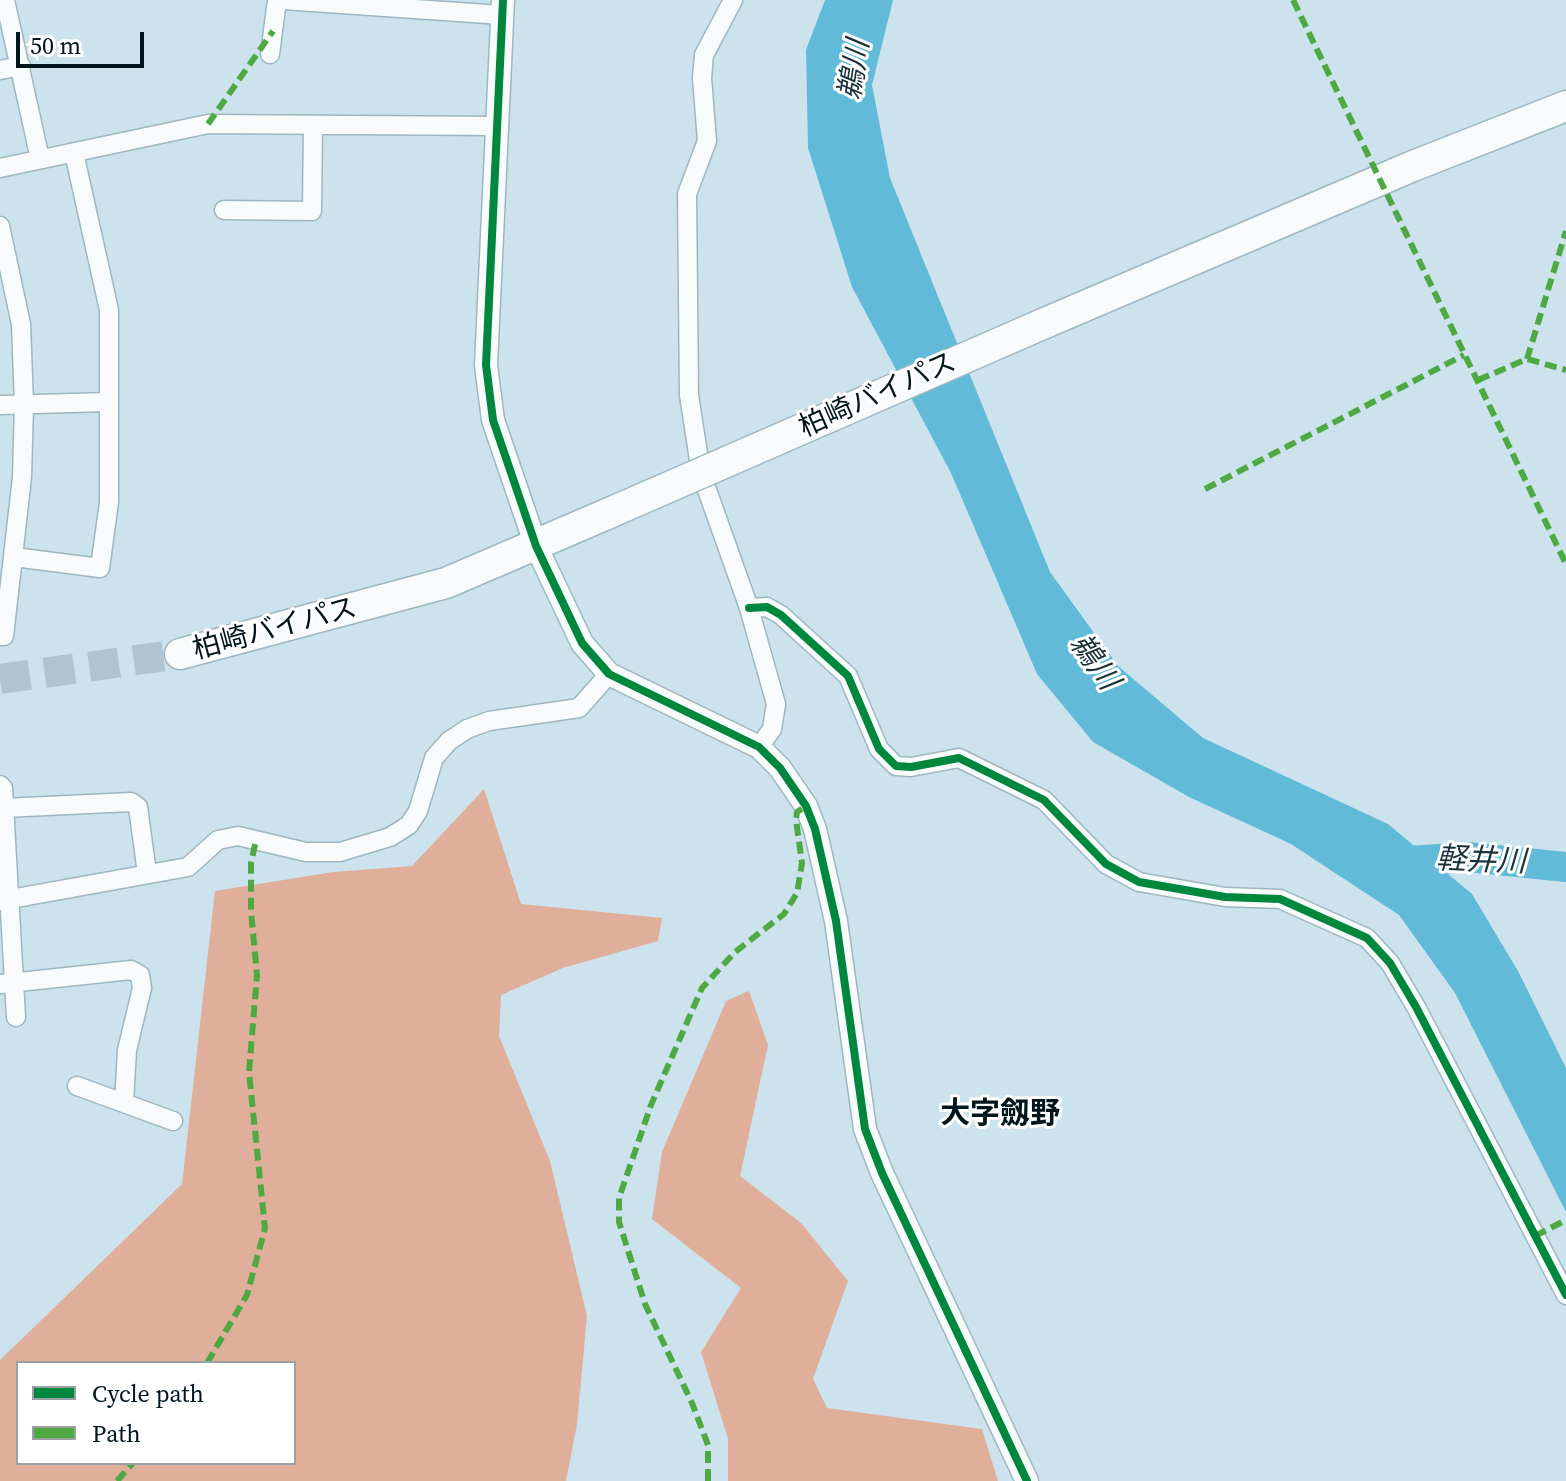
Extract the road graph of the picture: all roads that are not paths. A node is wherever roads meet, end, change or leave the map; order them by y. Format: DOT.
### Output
graph roads {
  1 [pos="5,0"];
  2 [pos="280,0"];
  3 [pos="733,0"];
  4 [pos="502,8"];
  5 [pos="270,54"];
  6 [pos="21,66"];
  7 [pos="0,70"];
  8 [pos="1566,106"];
  9 [pos="313,125"];
  10 [pos="496,126"];
  11 [pos="74,153"];
  12 [pos="40,159"];
  13 [pos="0,168"];
  14 [pos="224,210"];
  15 [pos="0,226"];
  16 [pos="108,402"];
  17 [pos="24,404"];
  18 [pos="0,405"];
  19 [pos="536,546"];
  20 [pos="14,557"];
  21 [pos="749,608"];
  22 [pos="0,636"];
  23 [pos="180,654"];
  24 [pos="609,674"];
  25 [pos="759,747"];
  26 [pos="0,785"];
  27 [pos="4,808"];
  28 [pos="147,873"];
  29 [pos="4,900"];
  30 [pos="6,984"];
  31 [pos="16,1017"];
  32 [pos="77,1086"];
  33 [pos="124,1103"];
  34 [pos="173,1121"];
  35 [pos="1566,1295"];
  36 [pos="1027,1481"];
  1 -- 6 [label="street"];
  2 -- 4 [label="street"];
  2 -- 5 [label="street"];
  3 -- 21 [label="street"];
  4 -- 10 [label="street"];
  6 -- 7 [label="street"];
  6 -- 12 [label="street"];
  8 -- 19 [label="highway, 柏崎バイパス, bridge"];
  9 -- 10 [label="street"];
  9 -- 11 [label="street"];
  9 -- 14 [label="street"];
  10 -- 19 [label="street"];
  11 -- 12 [label="street"];
  11 -- 16 [label="street"];
  12 -- 13 [label="street"];
  15 -- 17 [label="street"];
  16 -- 17 [label="street"];
  16 -- 20 [label="street"];
  17 -- 18 [label="street"];
  17 -- 20 [label="street"];
  19 -- 23 [label="highway, 柏崎バイパス"];
  19 -- 24 [label="street"];
  20 -- 22 [label="street"];
  21 -- 25 [label="street"];
  21 -- 35 [label="street"];
  24 -- 25 [label="street"];
  24 -- 28 [label="street"];
  25 -- 36 [label="street"];
  26 -- 27 [label="street"];
  27 -- 28 [label="street"];
  27 -- 29 [label="street"];
  28 -- 29 [label="street"];
  29 -- 30 [label="street"];
  30 -- 31 [label="street"];
  30 -- 33 [label="street"];
  32 -- 33 [label="street"];
  33 -- 34 [label="street"];
}
